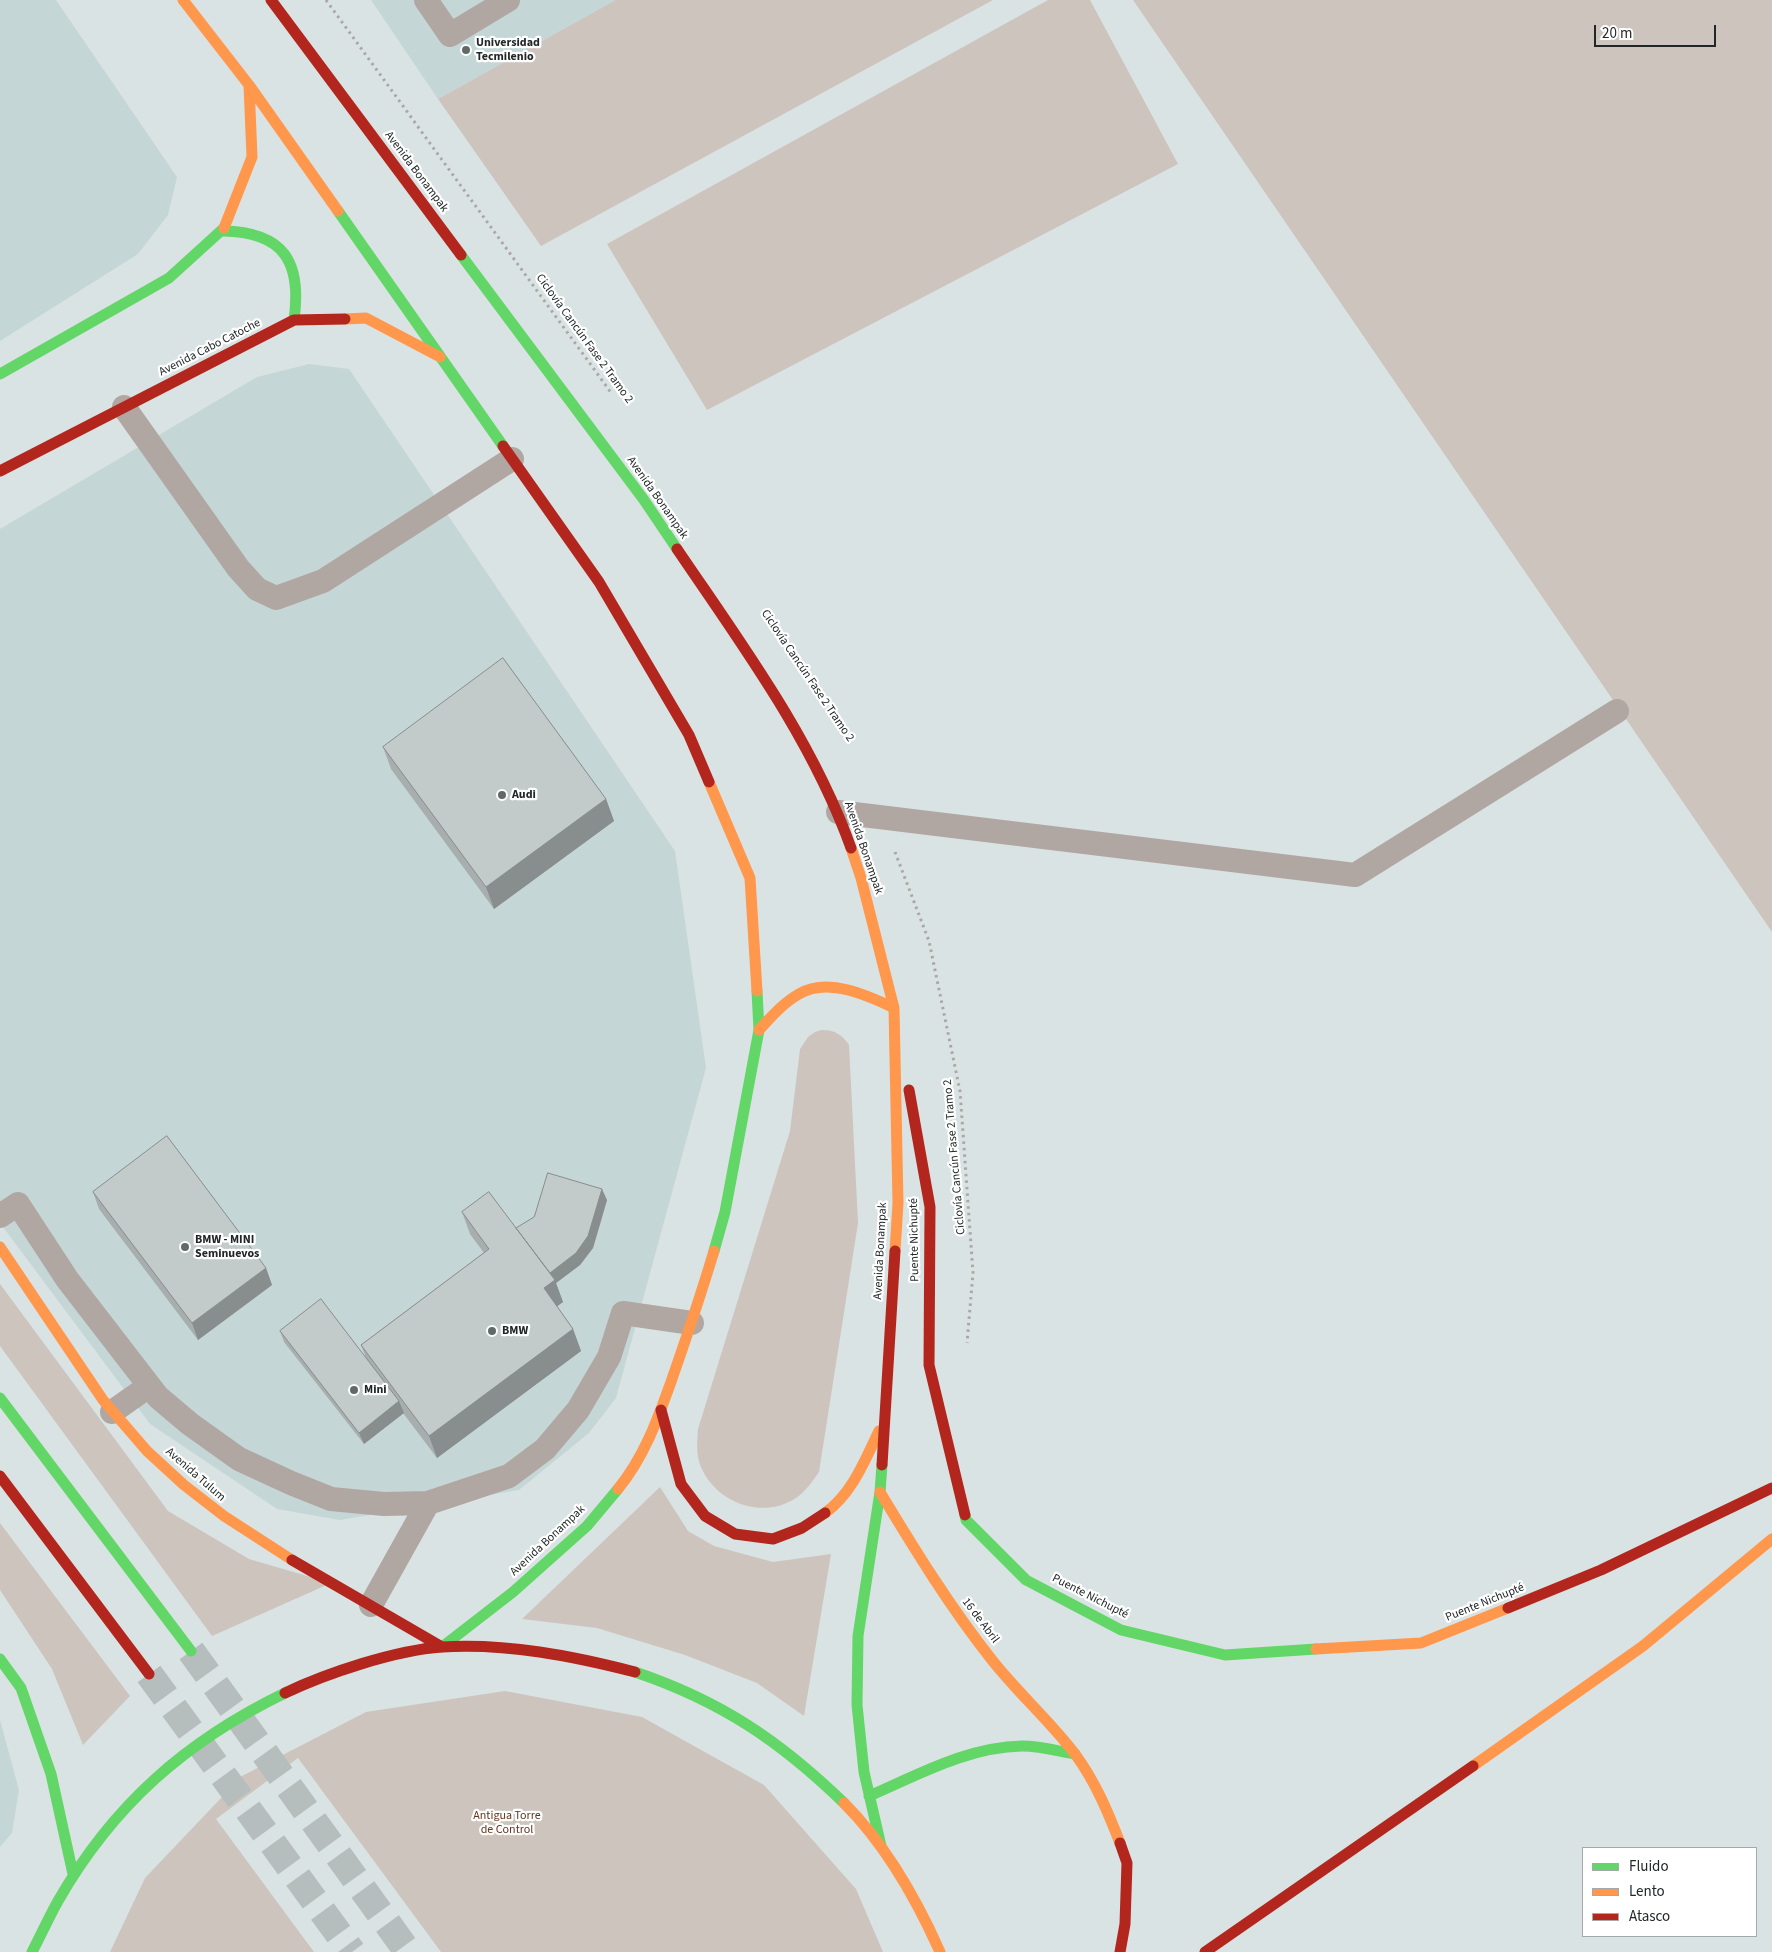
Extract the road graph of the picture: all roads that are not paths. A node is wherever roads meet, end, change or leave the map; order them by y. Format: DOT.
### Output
graph roads {
  1 [pos="183,0"];
  2 [pos="271,0"];
  3 [pos="426,0"];
  4 [pos="508,0"];
  5 [pos="249,85"];
  6 [pos="223,231"];
  7 [pos="294,320"];
  8 [pos="440,357"];
  9 [pos="0,374"];
  10 [pos="124,407"];
  11 [pos="512,459"];
  12 [pos="0,471"];
  13 [pos="1617,711"];
  14 [pos="838,812"];
  15 [pos="894,1008"];
  16 [pos="759,1030"];
  17 [pos="0,1216"];
  18 [pos="0,1247"];
  19 [pos="692,1323"];
  20 [pos="149,1386"];
  21 [pos="0,1398"];
  22 [pos="661,1410"];
  23 [pos="112,1412"];
  24 [pos="885,1420"];
  25 [pos="0,1476"];
  26 [pos="1772,1488"];
  27 [pos="880,1492"];
  28 [pos="428,1503"];
  29 [pos="1772,1539"];
  30 [pos="371,1605"];
  31 [pos="442,1647"];
  32 [pos="191,1651"];
  33 [pos="0,1659"];
  34 [pos="149,1674"];
  35 [pos="1075,1754"];
  36 [pos="869,1796"];
  37 [pos="881,1846"];
  38 [pos="73,1874"];
  39 [pos="1246,1925"];
  40 [pos="1235,1945"];
  41 [pos="1193,1948"];
  42 [pos="32,1952"];
  43 [pos="940,1952"];
  44 [pos="1120,1952"];
  45 [pos="1205,1952"];
  1 -- 5 [label="main road, Avenida Bonampak"];
  2 -- 14 [label="main road, Avenida Bonampak"];
  3 -- 4 [label="lane"];
  5 -- 6 [label="main road"];
  5 -- 8 [label="main road, Avenida Bonampak"];
  6 -- 7 [label="main road"];
  6 -- 9 [label="main road"];
  7 -- 8 [label="main road, Avenida Cabo Catoche"];
  7 -- 10 [label="main road, Avenida Cabo Catoche"];
  8 -- 11 [label="main road, Avenida Bonampak"];
  10 -- 11 [label="lane"];
  10 -- 12 [label="main road, Avenida Cabo Catoche"];
  11 -- 16 [label="main road, Avenida Bonampak"];
  13 -- 14 [label="lane"];
  14 -- 15 [label="main road, Avenida Bonampak"];
  15 -- 16 [label="main road"];
  15 -- 24 [label="main road, Avenida Bonampak"];
  15 -- 26 [label="main road, Puente Nichupté"];
  16 -- 19 [label="main road, Avenida Bonampak"];
  17 -- 20 [label="lane"];
  18 -- 23 [label="main road, Avenida Tulum"];
  19 -- 22 [label="main road, Avenida Bonampak"];
  19 -- 28 [label="lane"];
  20 -- 23 [label="lane"];
  20 -- 28 [label="lane"];
  21 -- 32 [label="main road"];
  22 -- 24 [label="main road"];
  22 -- 31 [label="main road, Avenida Bonampak"];
  23 -- 30 [label="main road, Avenida Tulum"];
  24 -- 27 [label="main road, Avenida Bonampak"];
  25 -- 34 [label="main road"];
  27 -- 35 [label="main road, 16 de Abril"];
  27 -- 36 [label="main road, Avenida Bonampak"];
  28 -- 30 [label="lane"];
  29 -- 39 [label="main road"];
  30 -- 31 [label="main road, Avenida Tulum"];
  31 -- 37 [label="main road"];
  31 -- 38 [label="main road"];
  33 -- 38 [label="main road"];
  35 -- 36 [label="main road"];
  35 -- 44 [label="main road, 16 de Abril"];
  36 -- 37 [label="main road, Avenida Bonampak"];
  37 -- 43 [label="main road"];
  38 -- 42 [label="main road"];
  39 -- 40 [label="main road"];
  39 -- 41 [label="main road"];
  39 -- 45 [label="main road"];
}
